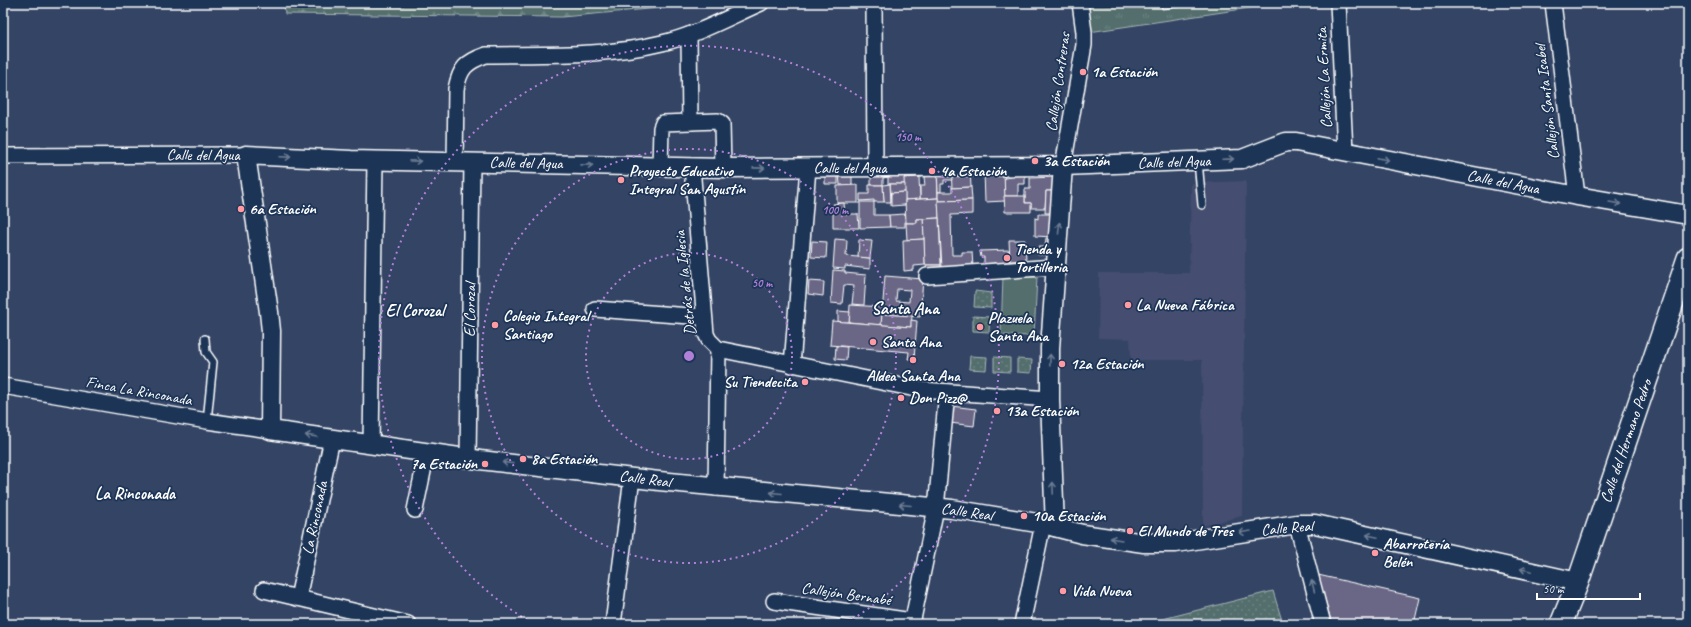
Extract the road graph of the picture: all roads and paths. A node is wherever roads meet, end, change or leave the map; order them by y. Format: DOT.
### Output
graph roads {
  1 [pos="761,3"];
  2 [pos="874,3"];
  3 [pos="1080,3"];
  4 [pos="1338,3"];
  5 [pos="1553,3"];
  6 [pos="689,35"];
  7 [pos="690,122"];
  8 [pos="1345,152"];
  9 [pos="246,155"];
  10 [pos="3,156"];
  11 [pos="375,160"];
  12 [pos="1198,161"];
  13 [pos="464,162"];
  14 [pos="1063,166"];
  15 [pos="660,167"];
  16 [pos="692,167"];
  17 [pos="723,168"];
  18 [pos="808,168"];
  19 [pos="875,168"];
  20 [pos="1577,196"];
  21 [pos="1202,205"];
  22 [pos="1688,215"];
  23 [pos="1688,258"];
  24 [pos="1055,267"];
  25 [pos="927,276"];
  26 [pos="595,309"];
  27 [pos="704,317"];
  28 [pos="205,339"];
  29 [pos="718,349"];
  30 [pos="792,365"];
  31 [pos="3,386"];
  32 [pos="947,392"];
  33 [pos="1050,399"];
  34 [pos="207,421"];
  35 [pos="270,430"];
  36 [pos="332,439"];
  37 [pos="371,445"];
  38 [pos="427,452"];
  39 [pos="468,458"];
  40 [pos="632,478"];
  41 [pos="716,488"];
  42 [pos="936,508"];
  43 [pos="415,510"];
  44 [pos="1297,524"];
  45 [pos="1049,525"];
  46 [pos="1578,582"];
  47 [pos="264,590"];
  48 [pos="298,598"];
  49 [pos="774,601"];
  50 [pos="912,623"];
  51 [pos="408,624"];
  52 [pos="613,624"];
  53 [pos="1022,624"];
  54 [pos="1322,624"];
  55 [pos="1561,624"];
  1 -- 6 [label="street, El Corozal"];
  2 -- 19 [label="street"];
  3 -- 14 [label="street, Callejón Contreras"];
  4 -- 8 [label="street, Callejón La Ermita"];
  5 -- 20 [label="street, Callejón Santa Isabel"];
  6 -- 7 [label="street"];
  6 -- 13 [label="street, El Corozal"];
  7 -- 15 [label="street"];
  7 -- 17 [label="street"];
  12 -- 8 [label="street, Calle del Agua, one-way"];
  8 -- 20 [label="street, Calle del Agua, one-way"];
  9 -- 10 [label="street, Calle del Agua"];
  9 -- 11 [label="street, Calle del Agua, one-way"];
  9 -- 35 [label="street"];
  11 -- 13 [label="street, Calle del Agua, one-way"];
  11 -- 37 [label="street"];
  12 -- 14 [label="street, Calle del Agua"];
  12 -- 21 [label="lane"];
  13 -- 15 [label="street, Calle del Agua, one-way"];
  13 -- 39 [label="street, El Corozal"];
  14 -- 19 [label="street, Calle del Agua"];
  24 -- 14 [label="street, one-way"];
  15 -- 16 [label="street, Calle del Agua"];
  16 -- 17 [label="street, Calle del Agua"];
  16 -- 27 [label="street, Detrás de la Iglesia"];
  17 -- 18 [label="street, Calle del Agua, one-way"];
  18 -- 19 [label="street, Calle del Agua"];
  18 -- 30 [label="street"];
  20 -- 22 [label="street, Calle del Agua, one-way"];
  23 -- 46 [label="main road, Calle del Hermano Pedro"];
  24 -- 25 [label="street"];
  33 -- 24 [label="street, one-way"];
  26 -- 27 [label="street"];
  27 -- 29 [label="street, Detrás de la Iglesia"];
  28 -- 34 [label="lane"];
  29 -- 30 [label="street"];
  29 -- 41 [label="street, Detrás de la Iglesia"];
  30 -- 32 [label="street"];
  31 -- 34 [label="street, Finca La Rinconada"];
  32 -- 33 [label="street"];
  32 -- 42 [label="street, Callejón Bernabé"];
  45 -- 33 [label="street, one-way"];
  34 -- 35 [label="street, Finca La Rinconada"];
  36 -- 35 [label="street, one-way"];
  36 -- 37 [label="street, Calle Real"];
  36 -- 48 [label="street, La Rinconada"];
  37 -- 38 [label="street, Calle Real"];
  38 -- 39 [label="street, Calle Real"];
  38 -- 43 [label="street"];
  40 -- 39 [label="street, Calle Real, one-way"];
  40 -- 41 [label="street, Calle Real"];
  40 -- 52 [label="street"];
  42 -- 41 [label="street, Calle Real, one-way"];
  42 -- 45 [label="street, Calle Real"];
  42 -- 50 [label="street, Callejón Bernabé"];
  44 -- 45 [label="street, Calle Real, one-way"];
  46 -- 44 [label="street, Calle Real, one-way"];
  54 -- 44 [label="street, one-way"];
  45 -- 53 [label="street"];
  46 -- 55 [label="main road, Calle del Hermano Pedro"];
  47 -- 48 [label="street"];
  48 -- 51 [label="street"];
  49 -- 50 [label="street, Callejón Bernabé"];
}
